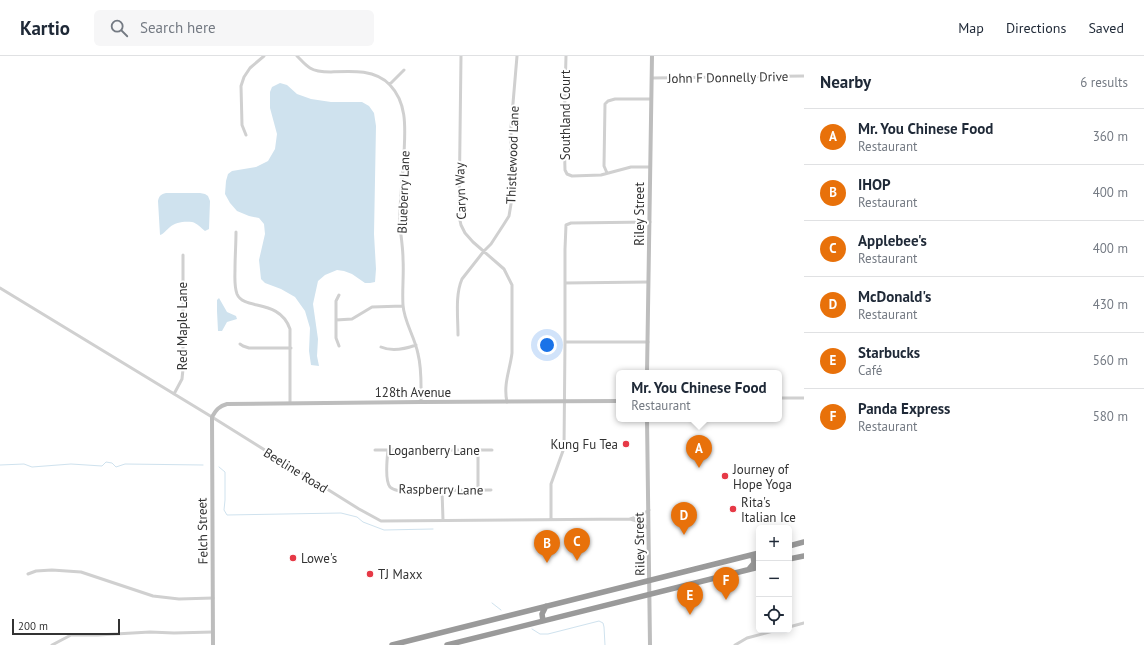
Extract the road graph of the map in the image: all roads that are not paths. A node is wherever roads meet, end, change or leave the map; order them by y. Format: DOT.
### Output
graph roads {
  1 [pos="264,56"];
  2 [pos="297,56"];
  3 [pos="461,56"];
  4 [pos="516,56"];
  5 [pos="566,56"];
  6 [pos="652,56"];
  7 [pos="404,70"];
  8 [pos="804,76"];
  9 [pos="652,78"];
  10 [pos="390,84"];
  11 [pos="651,100"];
  12 [pos="246,135"];
  13 [pos="650,167"];
  14 [pos="607,173"];
  15 [pos="650,222"];
  16 [pos="236,232"];
  17 [pos="484,251"];
  18 [pos="183,255"];
  19 [pos="648,282"];
  20 [pos="565,283"];
  21 [pos="0,288"];
  22 [pos="339,295"];
  23 [pos="403,306"];
  24 [pos="336,320"];
  25 [pos="458,335"];
  26 [pos="565,342"];
  27 [pos="648,342"];
  28 [pos="240,344"];
  29 [pos="416,345"];
  30 [pos="339,346"];
  31 [pos="381,347"];
  32 [pos="291,348"];
  33 [pos="647,370"];
  34 [pos="174,394"];
  35 [pos="782,398"];
  36 [pos="804,398"];
  37 [pos="421,402"];
  38 [pos="507,402"];
  39 [pos="564,402"];
  40 [pos="616,402"];
  41 [pos="290,403"];
  42 [pos="212,417"];
  43 [pos="647,422"];
  44 [pos="375,450"];
  45 [pos="388,450"];
  46 [pos="478,450"];
  47 [pos="492,450"];
  48 [pos="442,490"];
  49 [pos="478,490"];
  50 [pos="491,490"];
  51 [pos="649,510"];
  52 [pos="551,519"];
  53 [pos="630,519"];
  54 [pos="442,520"];
  55 [pos="649,529"];
  56 [pos="804,542"];
  57 [pos="792,545"];
  58 [pos="756,554"];
  59 [pos="804,556"];
  60 [pos="792,558"];
  61 [pos="756,568"];
  62 [pos="749,569"];
  63 [pos="28,574"];
  64 [pos="650,580"];
  65 [pos="650,594"];
  66 [pos="213,598"];
  67 [pos="547,606"];
  68 [pos="543,621"];
  69 [pos="804,622"];
  70 [pos="792,626"];
  71 [pos="213,632"];
  72 [pos="766,633"];
  73 [pos="52,645"];
  74 [pos="214,645"];
  75 [pos="392,645"];
  76 [pos="447,645"];
  77 [pos="650,645"];
  78 [pos="735,645"];
  1 -- 12 [label="street"];
  2 -- 10 [label="street"];
  3 -- 17 [label="street, Caryn Way"];
  4 -- 17 [label="street, Thistlewood Lane"];
  5 -- 14 [label="street, Southland Court"];
  6 -- 9 [label="street, Riley Street"];
  7 -- 10 [label="street"];
  8 -- 9 [label="street, John F Donnelly Drive"];
  9 -- 11 [label="street, Riley Street"];
  10 -- 23 [label="street, Blueberry Lane"];
  11 -- 13 [label="street, Riley Street"];
  11 -- 14 [label="street"];
  13 -- 14 [label="street"];
  13 -- 15 [label="street, Riley Street"];
  15 -- 19 [label="street, Riley Street"];
  15 -- 20 [label="street"];
  16 -- 32 [label="street"];
  17 -- 25 [label="street, Thistlewood Lane"];
  17 -- 38 [label="street, Caryn Way"];
  18 -- 34 [label="street, Red Maple Lane"];
  19 -- 20 [label="street"];
  19 -- 27 [label="street, Riley Street"];
  20 -- 26 [label="street"];
  21 -- 34 [label="street, Beeline Road"];
  22 -- 24 [label="street"];
  23 -- 24 [label="street"];
  23 -- 29 [label="street, Blueberry Lane"];
  24 -- 30 [label="street"];
  26 -- 27 [label="street"];
  26 -- 39 [label="street"];
  27 -- 33 [label="street, Riley Street"];
  28 -- 32 [label="street"];
  29 -- 31 [label="street"];
  29 -- 37 [label="street, Blueberry Lane"];
  32 -- 41 [label="street"];
  34 -- 42 [label="street, Beeline Road"];
  35 -- 36 [label="street"];
  37 -- 38 [label="street, 128th Avenue"];
  37 -- 41 [label="street, 128th Avenue"];
  38 -- 39 [label="street, 128th Avenue"];
  39 -- 40 [label="street, 128th Avenue"];
  39 -- 52 [label="street"];
  41 -- 42 [label="street, 128th Avenue"];
  42 -- 54 [label="street, Beeline Road"];
  42 -- 66 [label="street, Felch Street"];
  43 -- 51 [label="street, Riley Street"];
  44 -- 45 [label="street, Loganberry Lane"];
  45 -- 46 [label="street, Loganberry Lane"];
  45 -- 48 [label="street, Raspberry Lane"];
  46 -- 47 [label="street, Loganberry Lane"];
  46 -- 49 [label="street"];
  48 -- 49 [label="street, Raspberry Lane"];
  48 -- 54 [label="street"];
  49 -- 50 [label="street, Raspberry Lane"];
  51 -- 53 [label="street, Beeline Road"];
  51 -- 55 [label="street, Riley Street"];
  52 -- 53 [label="street, Beeline Road"];
  52 -- 54 [label="street, Beeline Road"];
  53 -- 55 [label="street, Beeline Road"];
  55 -- 64 [label="street, Riley Street"];
  56 -- 57 [label="highway"];
  58 -- 62 [label="highway"];
  58 -- 64 [label="highway"];
  59 -- 60 [label="highway"];
  61 -- 62 [label="highway"];
  62 -- 65 [label="highway"];
  63 -- 66 [label="street"];
  64 -- 65 [label="street, Riley Street"];
  64 -- 67 [label="highway"];
  65 -- 68 [label="highway"];
  65 -- 77 [label="street, Riley Street"];
  66 -- 71 [label="street, Felch Street"];
  67 -- 68 [label="highway"];
  67 -- 75 [label="highway"];
  68 -- 76 [label="highway"];
  69 -- 70 [label="street"];
  71 -- 73 [label="street"];
  71 -- 74 [label="street, Felch Street"];
  72 -- 78 [label="street"];
}
